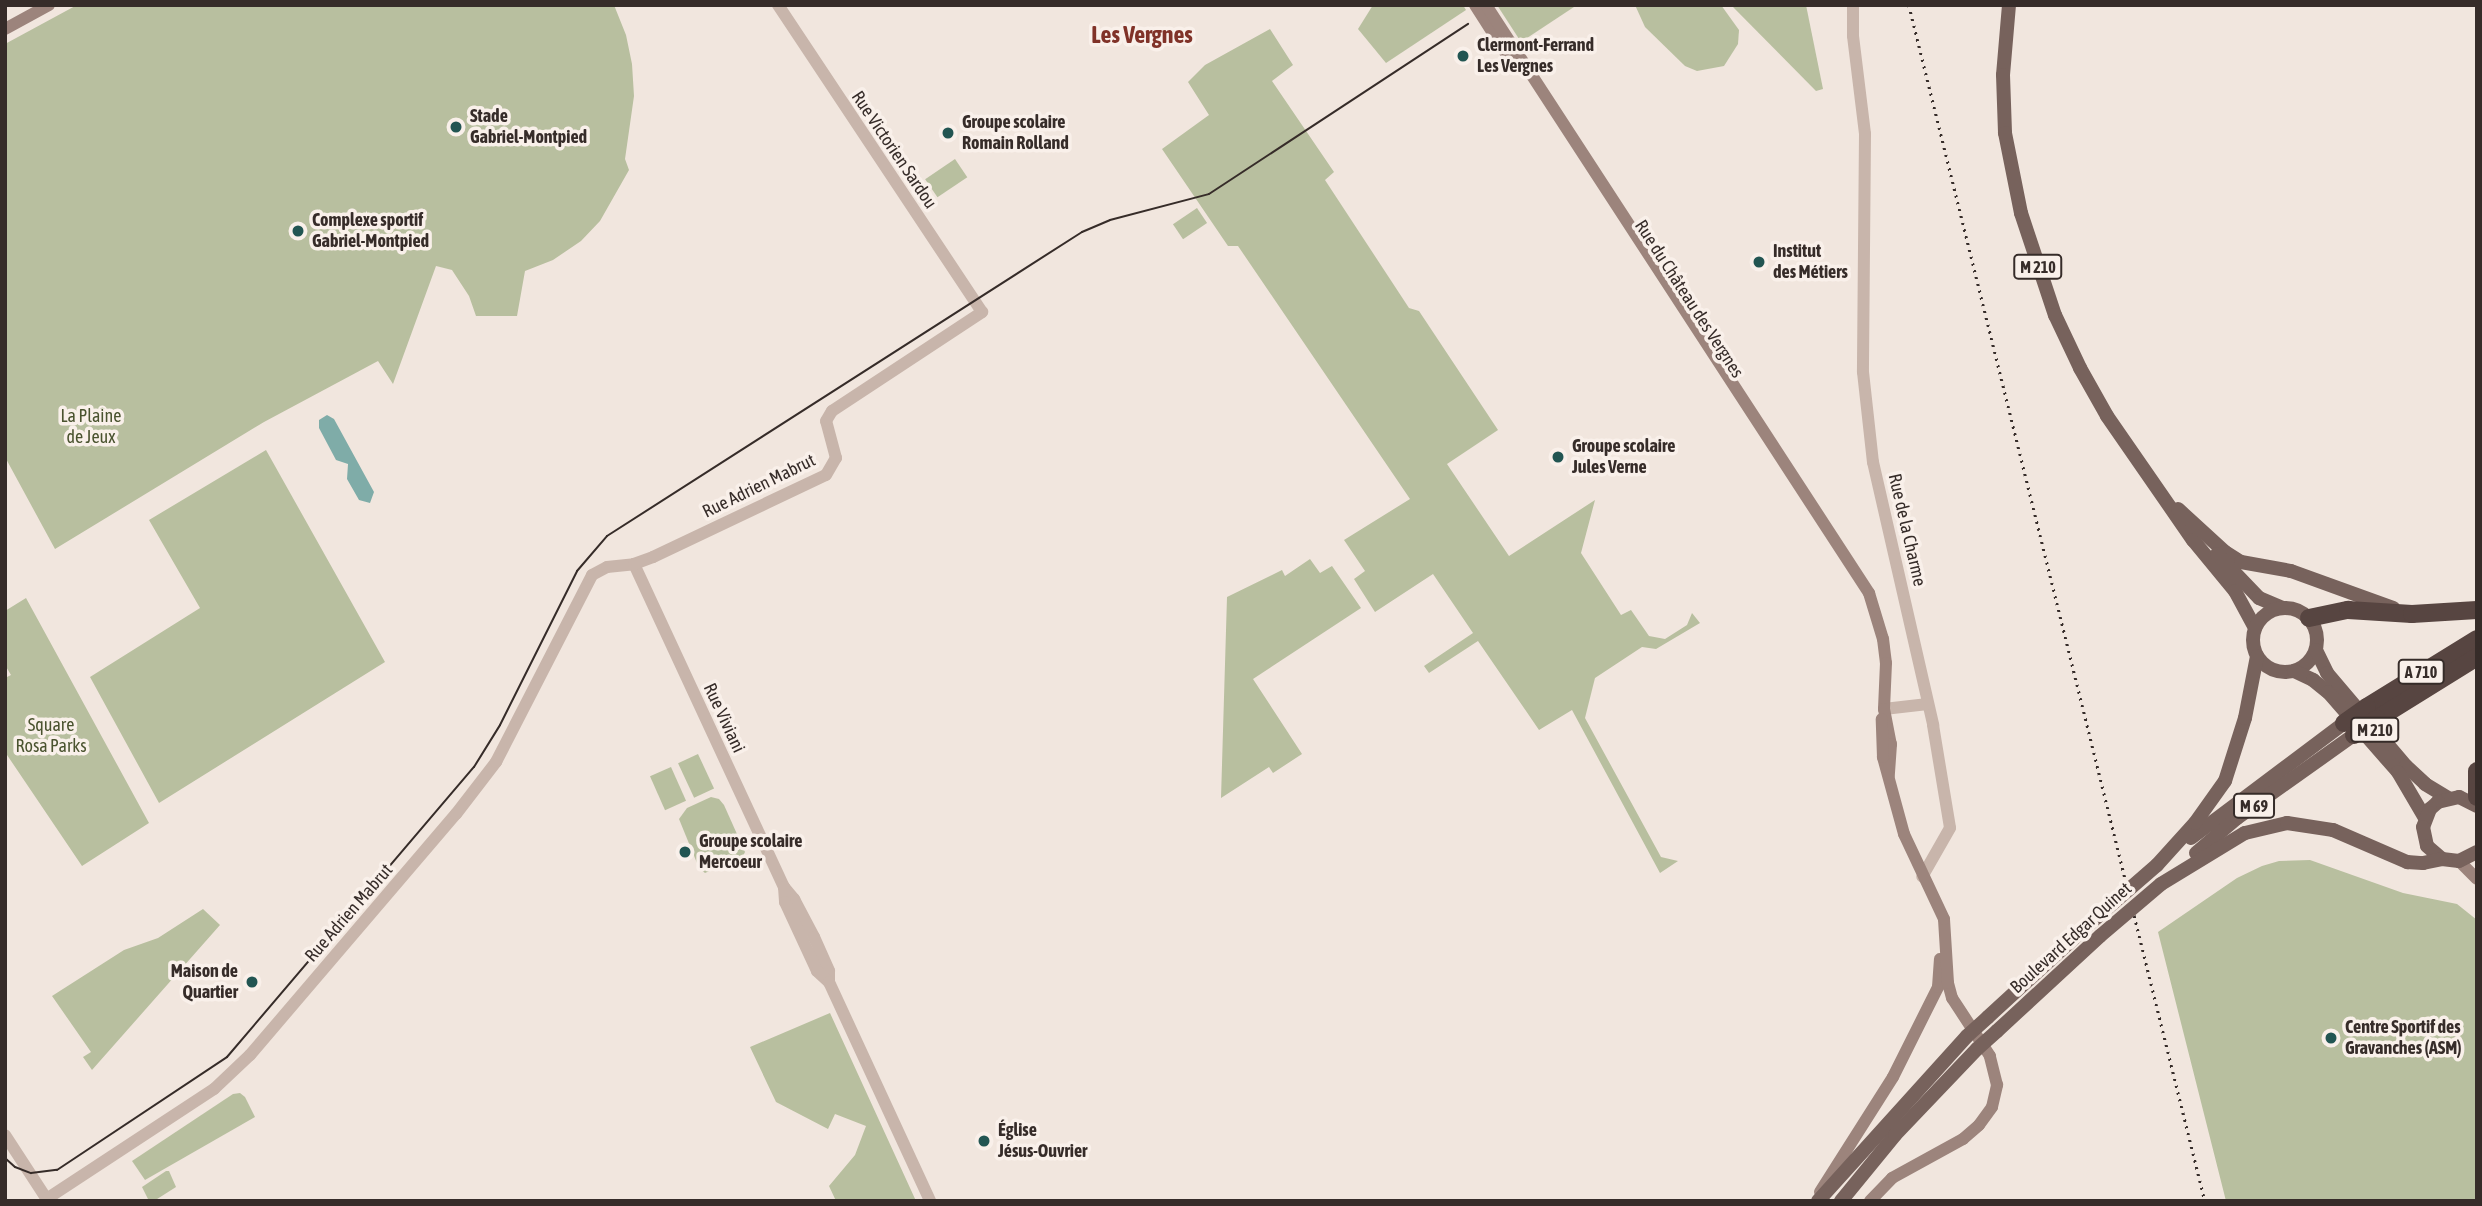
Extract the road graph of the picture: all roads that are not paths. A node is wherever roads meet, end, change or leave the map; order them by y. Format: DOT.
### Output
graph roads {
  1 [pos="49,5"];
  2 [pos="778,5"];
  3 [pos="1475,5"];
  4 [pos="1486,5"];
  5 [pos="1853,5"];
  6 [pos="2009,5"];
  7 [pos="5,29"];
  8 [pos="982,313"];
  9 [pos="2166,499"];
  10 [pos="634,564"];
  11 [pos="2282,608"];
  12 [pos="2477,610"];
  13 [pos="1876,612"];
  14 [pos="2412,614"];
  15 [pos="2309,618"];
  16 [pos="2255,628"];
  17 [pos="2477,639"];
  18 [pos="2316,650"];
  19 [pos="2257,656"];
  20 [pos="2477,657"];
  21 [pos="2294,671"];
  22 [pos="1928,704"];
  23 [pos="1884,709"];
  24 [pos="2372,713"];
  25 [pos="2349,729"];
  26 [pos="2477,771"];
  27 [pos="2477,797"];
  28 [pos="2448,798"];
  29 [pos="2477,806"];
  30 [pos="2425,818"];
  31 [pos="2477,852"];
  32 [pos="2442,859"];
  33 [pos="2459,861"];
  34 [pos="2157,864"];
  35 [pos="1922,877"];
  36 [pos="2477,879"];
  37 [pos="2161,884"];
  38 [pos="1935,904"];
  39 [pos="5,1135"];
  40 [pos="48,1199"];
  41 [pos="930,1201"];
  42 [pos="1816,1201"];
  43 [pos="1840,1201"];
  44 [pos="1870,1201"];
  1 -- 7 [label="main road"];
  2 -- 8 [label="street, Rue Victorien Sardou"];
  3 -- 13 [label="main road, Rue du Château des Vergnes"];
  4 -- 13 [label="main road, Rue du Château des Vergnes"];
  5 -- 22 [label="street, Rue de la Charme"];
  6 -- 9 [label="main road, M 210"];
  8 -- 10 [label="street, Rue Adrien Mabrut"];
  9 -- 11 [label="main road, M 210"];
  9 -- 14 [label="main road"];
  9 -- 16 [label="main road, M 210"];
  10 -- 40 [label="street, Rue Adrien Mabrut"];
  10 -- 41 [label="street, Rue Viviani"];
  11 -- 15 [label="main road"];
  11 -- 16 [label="main road"];
  12 -- 14 [label="highway"];
  13 -- 23 [label="main road, Rue du Château des Vergnes"];
  14 -- 15 [label="highway"];
  15 -- 18 [label="main road"];
  16 -- 19 [label="main road"];
  17 -- 24 [label="highway, A 710"];
  18 -- 21 [label="main road"];
  18 -- 28 [label="main road, M 210"];
  19 -- 21 [label="main road"];
  19 -- 34 [label="main road"];
  20 -- 24 [label="highway, A 710"];
  21 -- 30 [label="main road, M 210"];
  22 -- 23 [label="street"];
  22 -- 35 [label="street, Rue de la Charme"];
  23 -- 35 [label="main road, Rue du Château des Vergnes"];
  24 -- 25 [label="highway, A 710, bridge"];
  25 -- 34 [label="main road, M 69"];
  25 -- 37 [label="main road, Boulevard Edgar Quinet / M 69"];
  26 -- 27 [label="highway"];
  28 -- 29 [label="main road"];
  28 -- 30 [label="main road"];
  30 -- 32 [label="main road"];
  31 -- 33 [label="main road"];
  32 -- 33 [label="main road"];
  32 -- 37 [label="main road"];
  33 -- 36 [label="main road"];
  34 -- 42 [label="main road, Boulevard Edgar Quinet / M 69, bridge"];
  35 -- 38 [label="main road"];
  37 -- 43 [label="main road, Boulevard Edgar Quinet / M 69, bridge"];
  38 -- 42 [label="main road"];
  38 -- 44 [label="main road"];
  39 -- 40 [label="street"];
}
